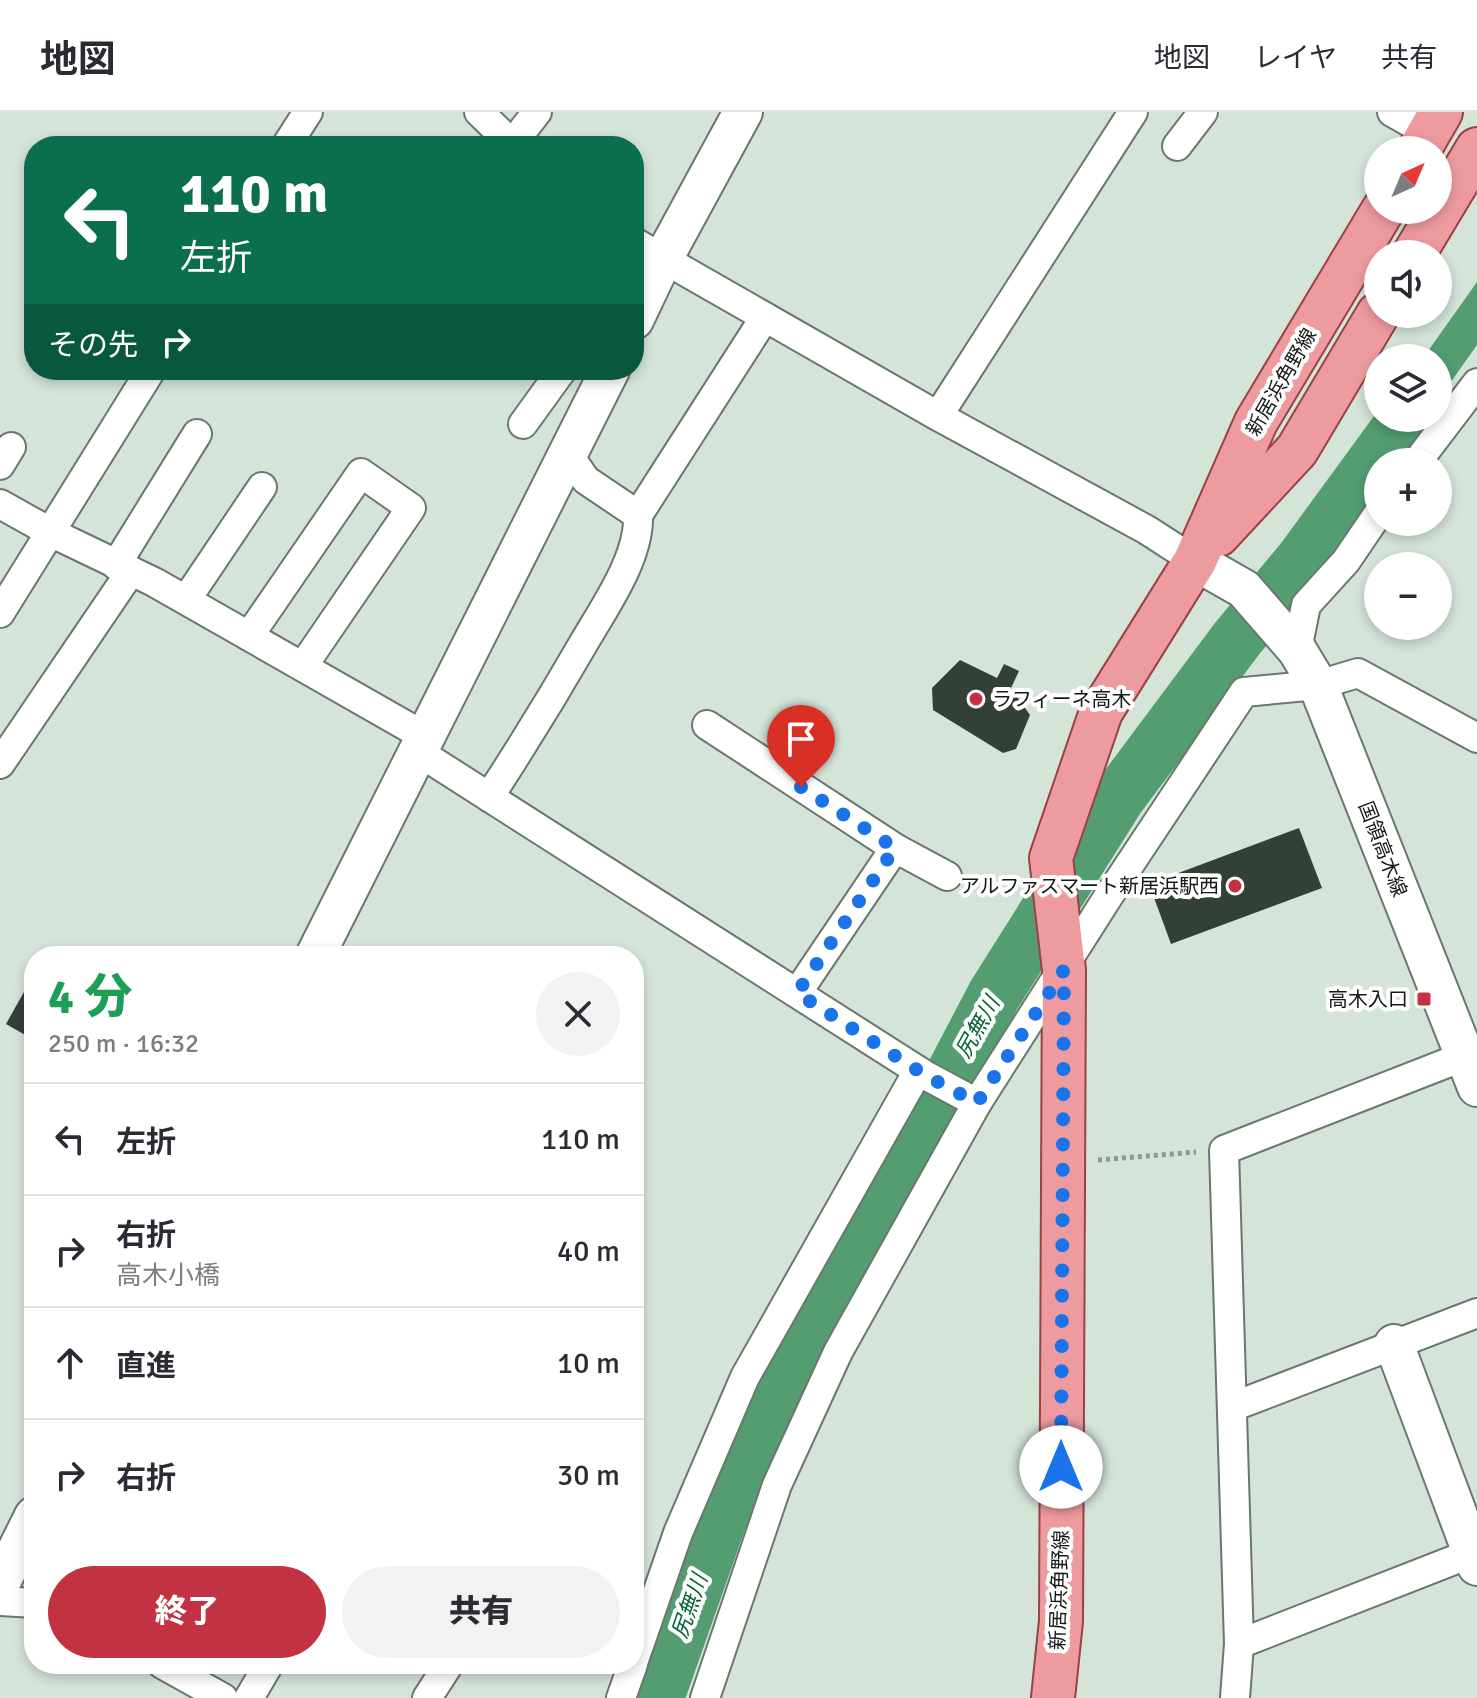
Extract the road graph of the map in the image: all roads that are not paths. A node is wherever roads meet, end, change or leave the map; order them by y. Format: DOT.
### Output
graph roads {
  1 [pos="308,112"];
  2 [pos="537,112"];
  3 [pos="743,112"];
  4 [pos="1133,112"];
  5 [pos="1203,112"];
  6 [pos="1392,112"];
  7 [pos="1430,132"];
  8 [pos="498,135"];
  9 [pos="292,136"];
  10 [pos="1177,146"];
  11 [pos="1477,149"];
  12 [pos="1375,224"];
  13 [pos="1422,240"];
  14 [pos="649,250"];
  15 [pos="644,273"];
  16 [pos="765,317"];
  17 [pos="1370,328"];
  18 [pos="145,380"];
  19 [pos="555,380"];
  20 [pos="605,380"];
  21 [pos="1477,383"];
  22 [pos="938,416"];
  23 [pos="523,424"];
  24 [pos="197,434"];
  25 [pos="1428,448"];
  26 [pos="567,453"];
  27 [pos="262,487"];
  28 [pos="0,504"];
  29 [pos="638,515"];
  30 [pos="52,533"];
  31 [pos="1364,535"];
  32 [pos="1195,561"];
  33 [pos="123,568"];
  34 [pos="186,600"];
  35 [pos="0,613"];
  36 [pos="249,636"];
  37 [pos="1297,650"];
  38 [pos="303,666"];
  39 [pos="1318,685"];
  40 [pos="707,725"];
  41 [pos="1477,738"];
  42 [pos="420,743"];
  43 [pos="0,764"];
  44 [pos="489,797"];
  45 [pos="895,848"];
  46 [pos="947,876"];
  47 [pos="320,946"];
  48 [pos="1062,962"];
  49 [pos="797,993"];
  50 [pos="1471,1071"];
  51 [pos="922,1073"];
  52 [pos="970,1099"];
  53 [pos="1477,1313"];
  54 [pos="1394,1344"];
  55 [pos="1232,1407"];
  56 [pos="24,1536"];
  57 [pos="1474,1560"];
  58 [pos="0,1584"];
  59 [pos="0,1601"];
  60 [pos="24,1602"];
  61 [pos="644,1630"];
  62 [pos="1239,1644"];
  63 [pos="180,1674"];
  64 [pos="263,1674"];
  65 [pos="443,1674"];
  66 [pos="629,1674"];
  67 [pos="223,1698"];
  68 [pos="249,1698"];
  69 [pos="427,1698"];
  70 [pos="621,1698"];
  71 [pos="705,1698"];
  72 [pos="1053,1698"];
  73 [pos="1235,1698"];
  1 -- 9 [label="street"];
  2 -- 8 [label="street"];
  3 -- 14 [label="street"];
  4 -- 22 [label="street"];
  5 -- 10 [label="street"];
  6 -- 7 [label="street"];
  11 -- 13 [label="main road"];
  12 -- 32 [label="main road, 新居浜角野線"];
  14 -- 15 [label="street"];
  14 -- 16 [label="street"];
  16 -- 22 [label="street"];
  16 -- 29 [label="street"];
  17 -- 32 [label="main road, 新居浜角野線"];
  18 -- 30 [label="street"];
  19 -- 23 [label="street"];
  20 -- 26 [label="street"];
  21 -- 25 [label="street"];
  22 -- 32 [label="street"];
  24 -- 33 [label="street"];
  26 -- 29 [label="street"];
  26 -- 42 [label="street"];
  27 -- 34 [label="street"];
  28 -- 30 [label="street"];
  29 -- 44 [label="street"];
  30 -- 33 [label="street"];
  30 -- 35 [label="street"];
  31 -- 37 [label="street"];
  32 -- 37 [label="street, 国領高木線"];
  32 -- 48 [label="main road, 新居浜角野線"];
  33 -- 34 [label="street"];
  33 -- 43 [label="street"];
  34 -- 36 [label="street"];
  36 -- 38 [label="street"];
  36 -- 38 [label="street"];
  37 -- 39 [label="street, 国領高木線"];
  38 -- 42 [label="street"];
  39 -- 41 [label="street"];
  39 -- 48 [label="street"];
  39 -- 50 [label="street, 国領高木線"];
  40 -- 45 [label="street"];
  42 -- 44 [label="street"];
  42 -- 47 [label="street"];
  44 -- 49 [label="street"];
  45 -- 46 [label="street"];
  45 -- 49 [label="street"];
  48 -- 52 [label="street"];
  48 -- 72 [label="main road, 新居浜角野線"];
  49 -- 51 [label="street"];
  50 -- 55 [label="street"];
  51 -- 52 [label="street"];
  51 -- 61 [label="street"];
  52 -- 71 [label="street"];
  53 -- 54 [label="street"];
  54 -- 55 [label="street"];
  54 -- 57 [label="street"];
  55 -- 62 [label="street"];
  56 -- 58 [label="street"];
  57 -- 62 [label="street"];
  59 -- 60 [label="street"];
  62 -- 73 [label="street"];
  63 -- 67 [label="street"];
  64 -- 68 [label="street"];
  65 -- 69 [label="street"];
  66 -- 70 [label="street"];
}
